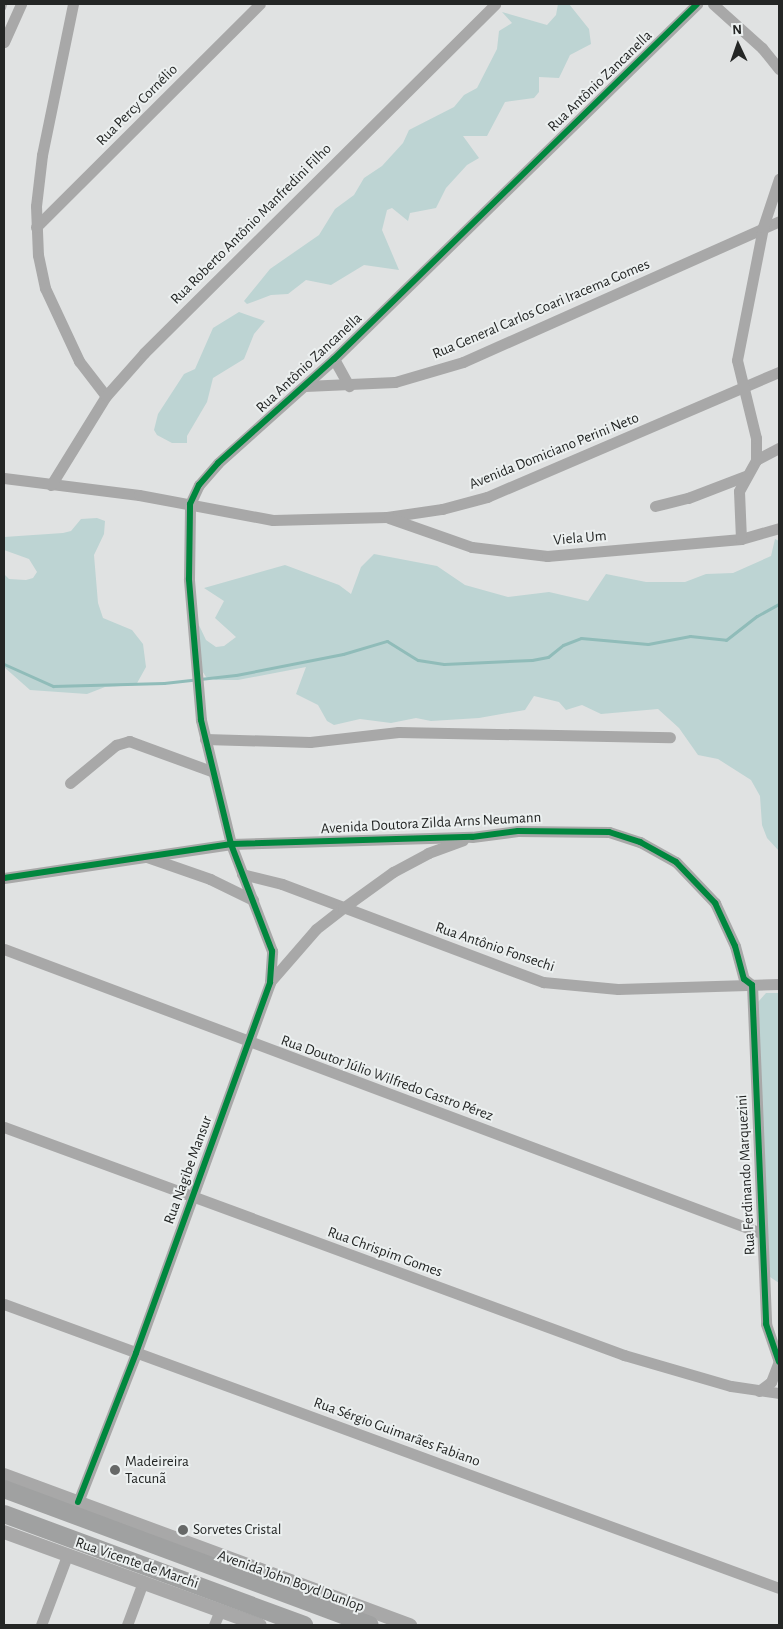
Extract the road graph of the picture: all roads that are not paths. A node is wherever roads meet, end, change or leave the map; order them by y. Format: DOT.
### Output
graph roads {
  1 [pos="21,4"];
  2 [pos="72,4"];
  3 [pos="260,4"];
  4 [pos="495,4"];
  5 [pos="697,4"];
  6 [pos="713,4"];
  7 [pos="4,42"];
  8 [pos="762,48"];
  9 [pos="779,51"];
  10 [pos="779,69"];
  11 [pos="779,179"];
  12 [pos="779,221"];
  13 [pos="36,227"];
  14 [pos="764,227"];
  15 [pos="334,359"];
  16 [pos="779,372"];
  17 [pos="305,386"];
  18 [pos="349,386"];
  19 [pos="742,389"];
  20 [pos="106,396"];
  21 [pos="779,448"];
  22 [pos="756,460"];
  23 [pos="745,476"];
  24 [pos="4,478"];
  25 [pos="51,485"];
  26 [pos="190,504"];
  27 [pos="655,506"];
  28 [pos="387,517"];
  29 [pos="779,528"];
  30 [pos="741,539"];
  31 [pos="670,737"];
  32 [pos="205,739"];
  33 [pos="211,771"];
  34 [pos="70,783"];
  35 [pos="472,837"];
  36 [pos="231,844"];
  37 [pos="145,856"];
  38 [pos="242,874"];
  39 [pos="4,878"];
  40 [pos="253,900"];
  41 [pos="343,908"];
  42 [pos="4,949"];
  43 [pos="270,982"];
  44 [pos="779,984"];
  45 [pos="752,985"];
  46 [pos="247,1041"];
  47 [pos="4,1127"];
  48 [pos="192,1198"];
  49 [pos="761,1233"];
  50 [pos="4,1304"];
  51 [pos="136,1353"];
  52 [pos="779,1362"];
  53 [pos="759,1390"];
  54 [pos="779,1393"];
  55 [pos="4,1475"];
  56 [pos="4,1489"];
  57 [pos="78,1502"];
  58 [pos="4,1514"];
  59 [pos="4,1532"];
  60 [pos="67,1556"];
  61 [pos="143,1582"];
  62 [pos="779,1588"];
  63 [pos="220,1610"];
  64 [pos="41,1625"];
  65 [pos="127,1625"];
  66 [pos="214,1625"];
  67 [pos="260,1625"];
  68 [pos="304,1625"];
  69 [pos="370,1625"];
  70 [pos="410,1625"];
  1 -- 7 [label="street"];
  2 -- 13 [label="street"];
  3 -- 13 [label="street, Rua Percy Cornélio"];
  4 -- 20 [label="street, Rua Roberto Antônio Manfredini Filho"];
  5 -- 15 [label="street, Rua Antônio Zancanella"];
  6 -- 8 [label="street"];
  8 -- 9 [label="street"];
  8 -- 10 [label="street"];
  11 -- 14 [label="street"];
  12 -- 14 [label="street, Rua General Carlos Coari Iracema Gomes"];
  13 -- 20 [label="street"];
  14 -- 18 [label="street, Rua General Carlos Coari Iracema Gomes"];
  14 -- 19 [label="street"];
  15 -- 17 [label="street, Rua Antônio Zancanella"];
  15 -- 18 [label="street"];
  16 -- 19 [label="street, Avenida Domiciano Perini Neto"];
  17 -- 18 [label="street, Rua General Carlos Coari Iracema Gomes"];
  17 -- 26 [label="street, Rua Antônio Zancanella"];
  19 -- 22 [label="street"];
  19 -- 28 [label="street, Avenida Domiciano Perini Neto"];
  20 -- 25 [label="street, Rua Roberto Antônio Manfredini Filho"];
  21 -- 22 [label="street"];
  22 -- 23 [label="street"];
  23 -- 27 [label="street"];
  23 -- 30 [label="street"];
  24 -- 25 [label="street, Avenida Domiciano Perini Neto"];
  25 -- 26 [label="street, Avenida Domiciano Perini Neto"];
  26 -- 28 [label="street, Avenida Domiciano Perini Neto"];
  26 -- 32 [label="street, Rua Antônio Zancanella"];
  28 -- 30 [label="street, Viela Um"];
  29 -- 30 [label="street, Viela Um"];
  31 -- 32 [label="street"];
  32 -- 33 [label="street, Rua Antônio Zancanella"];
  33 -- 34 [label="street"];
  33 -- 36 [label="street, Rua Antônio Zancanella"];
  35 -- 36 [label="street, Avenida Doutora Zilda Arns Neumann"];
  35 -- 41 [label="street, Rua Nagibe Mansur"];
  35 -- 45 [label="street, Avenida Doutora Zilda Arns Neumann"];
  36 -- 37 [label="street, Avenida Doutora Zilda Arns Neumann"];
  36 -- 38 [label="street, Rua Nagibe Mansur"];
  37 -- 39 [label="street, Avenida Doutora Zilda Arns Neumann"];
  37 -- 40 [label="street, Avenida Doutora Zilda Arns Neumann"];
  38 -- 40 [label="street, Rua Nagibe Mansur"];
  38 -- 41 [label="street, Rua Antônio Fonsechi"];
  40 -- 43 [label="street, Rua Nagibe Mansur"];
  41 -- 43 [label="street, Rua Nagibe Mansur"];
  41 -- 45 [label="street, Rua Antônio Fonsechi"];
  42 -- 46 [label="street, Rua Doutor Júlio Wilfredo Castro Pérez"];
  43 -- 46 [label="street, Rua Nagibe Mansur"];
  44 -- 45 [label="street, Rua Antônio Fonsechi"];
  45 -- 49 [label="street, Rua Ferdinando Marquezini"];
  46 -- 48 [label="street, Rua Nagibe Mansur"];
  46 -- 49 [label="street, Rua Doutor Júlio Wilfredo Castro Pérez"];
  47 -- 48 [label="street, Rua Chrispim Gomes"];
  48 -- 51 [label="street, Rua Nagibe Mansur"];
  48 -- 53 [label="street, Rua Chrispim Gomes"];
  49 -- 52 [label="street, Rua Ferdinando Marquezini"];
  50 -- 51 [label="street, Rua Sérgio Guimarães Fabiano"];
  51 -- 57 [label="street, Rua Nagibe Mansur"];
  51 -- 62 [label="street, Rua Sérgio Guimarães Fabiano"];
  52 -- 53 [label="street"];
  53 -- 54 [label="street, Rua Chrispim Gomes"];
  55 -- 57 [label="street, Avenida John Boyd Dunlop"];
  56 -- 69 [label="main road, Avenida John Boyd Dunlop"];
  57 -- 70 [label="street, Avenida John Boyd Dunlop"];
  58 -- 68 [label="main road"];
  59 -- 60 [label="street, Rua Vicente de Marchi"];
  60 -- 61 [label="street, Rua Vicente de Marchi"];
  60 -- 64 [label="street"];
  61 -- 63 [label="street, Rua Vicente de Marchi"];
  61 -- 65 [label="street"];
  63 -- 66 [label="street"];
  63 -- 67 [label="street, Rua Vicente de Marchi"];
}
